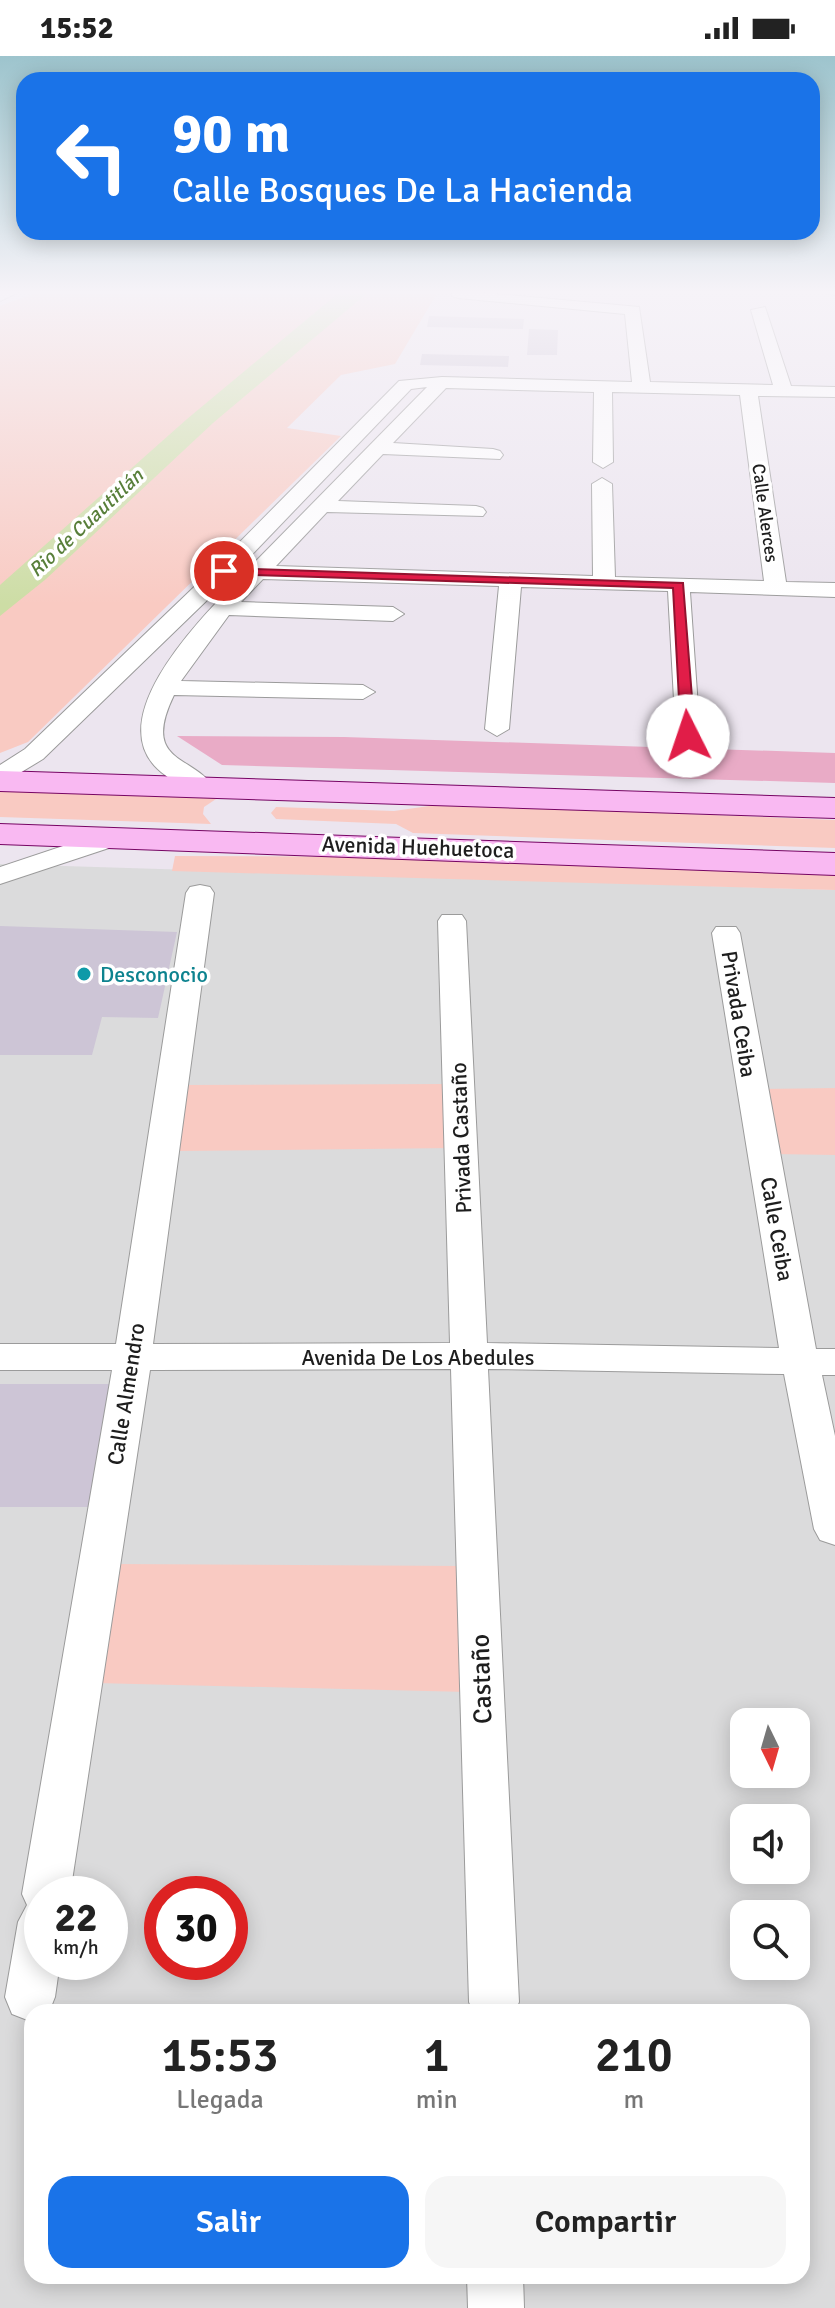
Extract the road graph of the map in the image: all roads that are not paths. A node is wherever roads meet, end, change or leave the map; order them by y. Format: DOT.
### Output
graph roads {
  1 [pos="399,395"];
  2 [pos="429,395"];
  3 [pos="603,395"];
  4 [pos="749,395"];
  5 [pos="378,448"];
  6 [pos="493,455"];
  7 [pos="321,506"];
  8 [pos="476,512"];
  9 [pos="224,571"];
  10 [pos="257,572"];
  11 [pos="511,580"];
  12 [pos="604,583"];
  13 [pos="679,585"];
  14 [pos="776,588"];
  15 [pos="835,590"];
  16 [pos="223,608"];
  17 [pos="393,614"];
  18 [pos="165,688"];
  19 [pos="363,692"];
  20 [pos="497,729"];
  21 [pos="688,736"];
  22 [pos="0,779"];
  23 [pos="202,788"];
  24 [pos="270,791"];
  25 [pos="835,808"];
  26 [pos="0,834"];
  27 [pos="114,837"];
  28 [pos="260,841"];
  29 [pos="835,864"];
  30 [pos="0,876"];
  31 [pos="200,893"];
  32 [pos="452,921"];
  33 [pos="726,933"];
  34 [pos="753,1096"];
  35 [pos="133,1356"];
  36 [pos="470,1356"];
  37 [pos="0,1357"];
  38 [pos="818,1362"];
  39 [pos="835,1529"];
  40 [pos="49,1876"];
  41 [pos="33,1980"];
  42 [pos="30,1997"];
  43 [pos="494,2002"];
  44 [pos="495,2284"];
  45 [pos="496,2308"];
  1 -- 9 [label="street"];
  2 -- 5 [label="street"];
  3 -- 12 [label="street"];
  4 -- 14 [label="street, Calle Alerces"];
  5 -- 6 [label="street"];
  5 -- 7 [label="street"];
  7 -- 8 [label="street"];
  7 -- 10 [label="street"];
  9 -- 10 [label="street"];
  9 -- 22 [label="street"];
  10 -- 11 [label="street"];
  10 -- 16 [label="street"];
  11 -- 12 [label="street"];
  11 -- 20 [label="street"];
  12 -- 13 [label="street"];
  13 -- 14 [label="street"];
  13 -- 21 [label="street"];
  14 -- 15 [label="street"];
  16 -- 17 [label="street"];
  16 -- 18 [label="street"];
  18 -- 19 [label="street"];
  18 -- 23 [label="street"];
  22 -- 23 [label="main road"];
  23 -- 24 [label="main road"];
  24 -- 25 [label="main road"];
  24 -- 28 [label="main road"];
  26 -- 27 [label="main road, Avenida Huehuetoca"];
  27 -- 28 [label="main road, Avenida Huehuetoca"];
  27 -- 30 [label="street"];
  28 -- 29 [label="main road, Avenida Huehuetoca"];
  31 -- 35 [label="street, Calle Almendro"];
  32 -- 36 [label="street, Privada Castaño"];
  33 -- 34 [label="street, Privada Ceiba"];
  34 -- 38 [label="street, Calle Ceiba"];
  35 -- 36 [label="street, Avenida De Los Abedules"];
  35 -- 37 [label="street, Avenida De Los Abedules"];
  35 -- 40 [label="street, Calle Almendro"];
  36 -- 38 [label="street, Avenida De Los Abedules"];
  36 -- 43 [label="street, Castaño"];
  38 -- 39 [label="street, Calle Ceiba"];
  41 -- 42 [label="street"];
  44 -- 45 [label="street"];
}
